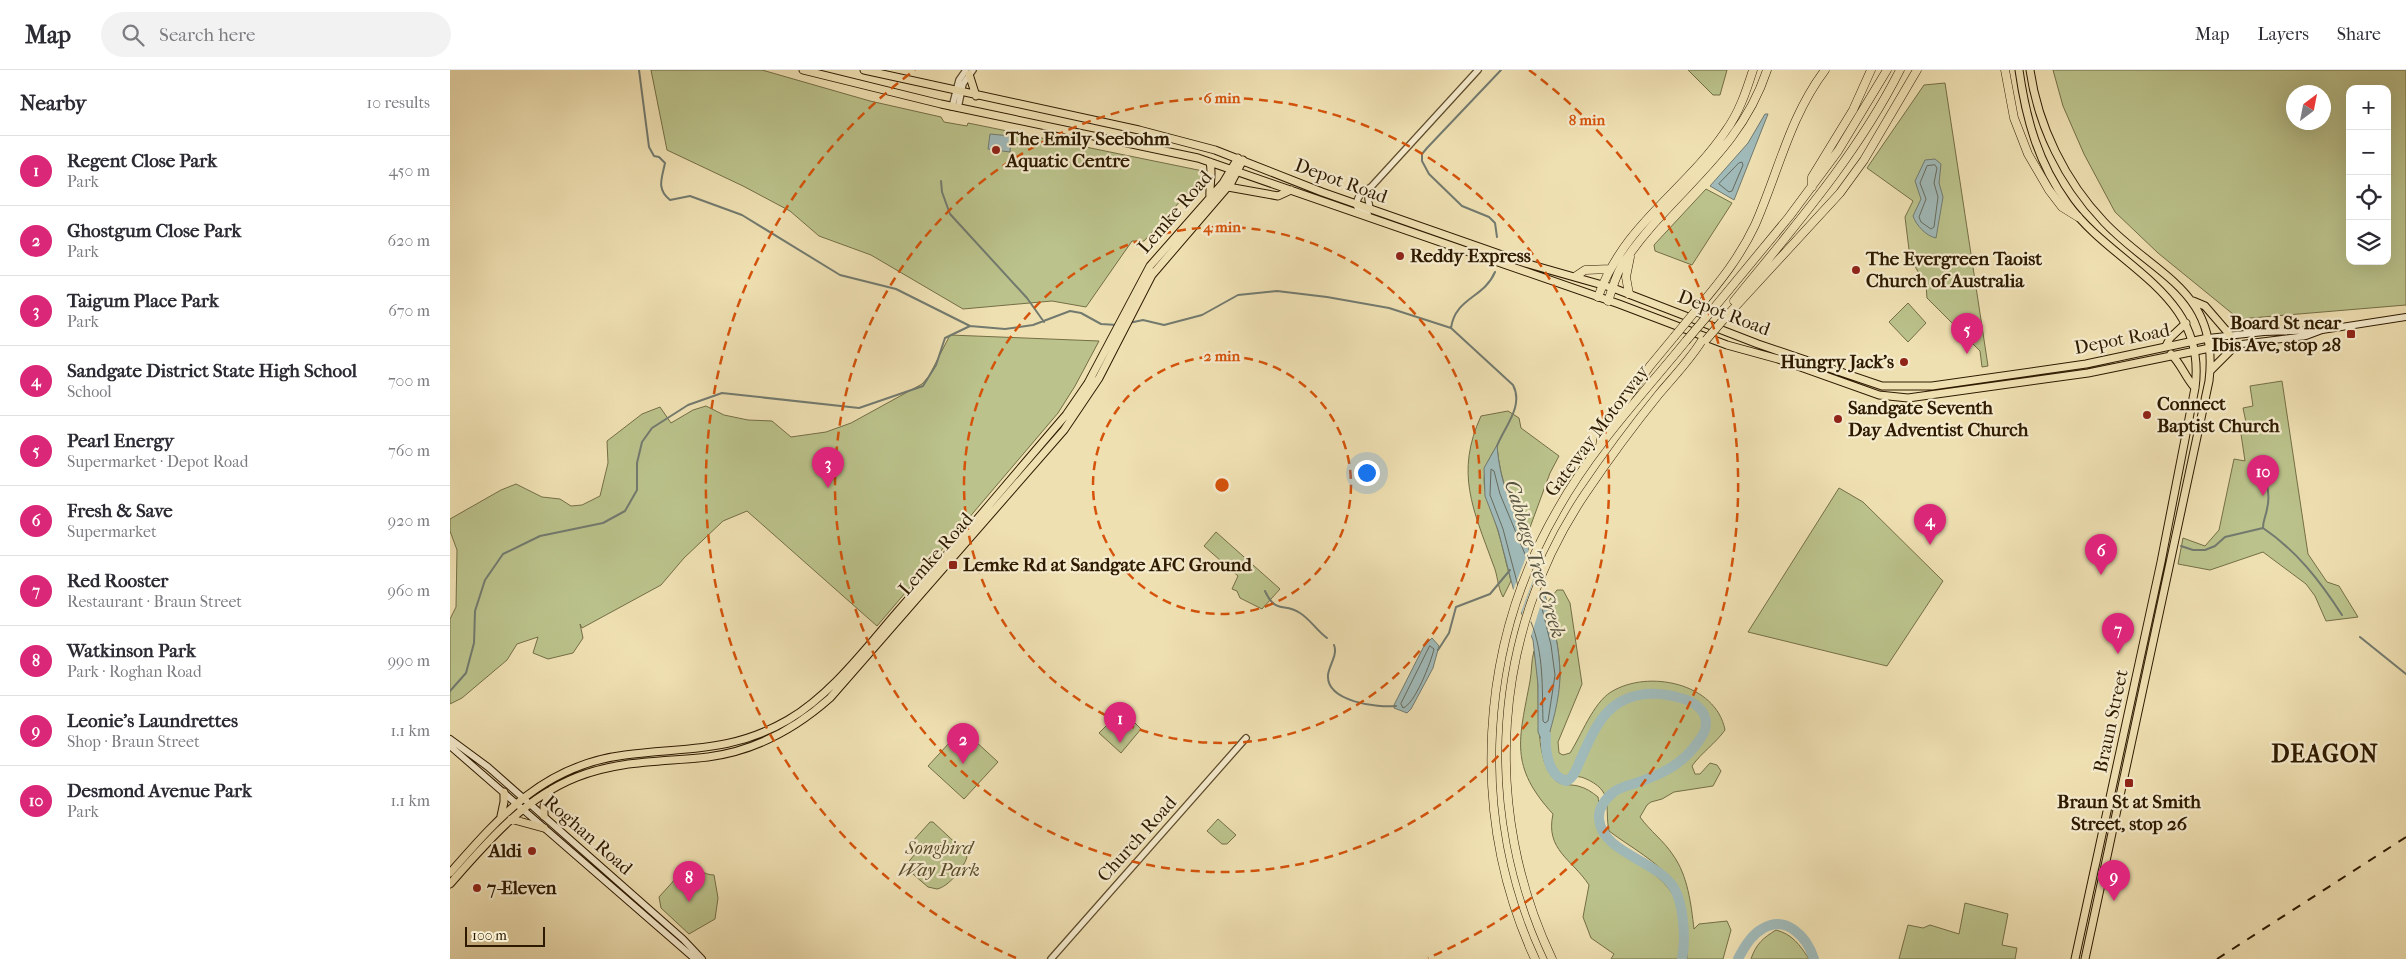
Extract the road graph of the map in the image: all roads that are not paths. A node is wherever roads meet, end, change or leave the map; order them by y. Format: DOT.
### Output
graph roads {
  1 [pos="803,70"];
  2 [pos="864,70"];
  3 [pos="1478,70"];
  4 [pos="1753,70"];
  5 [pos="1768,70"];
  6 [pos="1825,70"];
  7 [pos="1871,70"];
  8 [pos="1887,70"];
  9 [pos="1900,70"];
  10 [pos="1918,70"];
  11 [pos="2005,70"];
  12 [pos="2018,70"];
  13 [pos="2030,70"];
  14 [pos="969,71"];
  15 [pos="958,92"];
  16 [pos="976,96"];
  17 [pos="955,107"];
  18 [pos="1240,159"];
  19 [pos="1210,162"];
  20 [pos="1235,171"];
  21 [pos="1228,187"];
  22 [pos="1371,187"];
  23 [pos="1812,187"];
  24 [pos="1291,190"];
  25 [pos="1210,198"];
  26 [pos="1356,204"];
  27 [pos="1370,209"];
  28 [pos="2078,217"];
  29 [pos="1373,219"];
  30 [pos="1630,255"];
  31 [pos="1610,269"];
  32 [pos="1576,276"];
  33 [pos="1602,285"];
  34 [pos="1613,288"];
  35 [pos="1139,292"];
  36 [pos="1629,294"];
  37 [pos="1598,297"];
  38 [pos="1608,301"];
  39 [pos="2193,301"];
  40 [pos="2406,318"];
  41 [pos="1722,319"];
  42 [pos="2186,323"];
  43 [pos="2322,330"];
  44 [pos="2230,335"];
  45 [pos="2208,338"];
  46 [pos="2193,341"];
  47 [pos="2237,344"];
  48 [pos="2166,346"];
  49 [pos="2210,348"];
  50 [pos="2195,350"];
  51 [pos="2170,354"];
  52 [pos="2211,370"];
  53 [pos="2194,388"];
  54 [pos="1599,448"];
  55 [pos="1246,738"];
  56 [pos="450,739"];
  57 [pos="450,746"];
  58 [pos="552,790"];
  59 [pos="504,792"];
  60 [pos="523,797"];
  61 [pos="516,803"];
  62 [pos="530,804"];
  63 [pos="523,809"];
  64 [pos="501,816"];
  65 [pos="544,816"];
  66 [pos="511,819"];
  67 [pos="544,828"];
  68 [pos="450,873"];
  69 [pos="450,884"];
  70 [pos="696,959"];
  71 [pos="702,959"];
  72 [pos="1051,959"];
  73 [pos="1535,959"];
  74 [pos="1552,959"];
  75 [pos="2075,959"];
  76 [pos="2085,959"];
  1 -- 17 [label="main road, Depot Road"];
  2 -- 15 [label="main road, Depot Road"];
  3 -- 22 [label="street"];
  4 -- 31 [label="highway"];
  5 -- 30 [label="highway"];
  6 -- 54 [label="highway, bridge"];
  7 -- 23 [label="highway"];
  8 -- 23 [label="highway, Gateway Motorway"];
  9 -- 41 [label="highway, Gateway Motorway"];
  10 -- 41 [label="highway"];
  11 -- 28 [label="highway"];
  12 -- 28 [label="main road, Braun Street"];
  13 -- 39 [label="main road"];
  14 -- 15 [label="street"];
  14 -- 16 [label="main road"];
  15 -- 16 [label="main road, Depot Road"];
  15 -- 17 [label="street"];
  16 -- 18 [label="main road, Depot Road"];
  17 -- 19 [label="main road, Depot Road"];
  18 -- 20 [label="main road, Lemke Road"];
  18 -- 26 [label="main road, Depot Road"];
  19 -- 20 [label="main road, Depot Road"];
  19 -- 25 [label="main road"];
  20 -- 21 [label="main road, Lemke Road"];
  20 -- 24 [label="main road, Depot Road"];
  20 -- 25 [label="main road, Lemke Road"];
  21 -- 24 [label="main road"];
  21 -- 35 [label="main road, Lemke Road"];
  22 -- 26 [label="street"];
  22 -- 27 [label="street"];
  23 -- 54 [label="highway, Gateway Motorway, bridge"];
  24 -- 29 [label="main road, Depot Road"];
  25 -- 35 [label="main road, Lemke Road"];
  26 -- 27 [label="main road, Depot Road"];
  26 -- 29 [label="street"];
  27 -- 32 [label="main road, Depot Road"];
  28 -- 42 [label="main road, Braun Street"];
  29 -- 37 [label="main road, Depot Road"];
  30 -- 34 [label="highway"];
  30 -- 36 [label="highway"];
  31 -- 32 [label="highway"];
  31 -- 33 [label="highway"];
  32 -- 33 [label="main road, Depot Road"];
  33 -- 34 [label="main road, Depot Road"];
  33 -- 37 [label="highway"];
  34 -- 36 [label="main road, Depot Road"];
  34 -- 38 [label="highway"];
  35 -- 58 [label="main road, Lemke Road"];
  35 -- 60 [label="main road, Lemke Road"];
  36 -- 48 [label="main road, Depot Road"];
  37 -- 38 [label="main road, Depot Road"];
  38 -- 51 [label="main road, Depot Road"];
  39 -- 44 [label="main road"];
  39 -- 45 [label="main road, Braun Street"];
  40 -- 43 [label="main road"];
  41 -- 74 [label="highway, Gateway Motorway, bridge"];
  42 -- 46 [label="main road, Braun Street"];
  42 -- 48 [label="main road"];
  43 -- 44 [label="main road"];
  43 -- 47 [label="main road"];
  44 -- 45 [label="main road"];
  45 -- 46 [label="main road, Depot Road"];
  45 -- 49 [label="main road, Braun Street"];
  46 -- 48 [label="main road, Depot Road"];
  46 -- 50 [label="main road, Braun Street"];
  47 -- 49 [label="main road"];
  47 -- 52 [label="main road"];
  49 -- 50 [label="main road, Depot Road"];
  49 -- 52 [label="main road, Braun Street"];
  50 -- 51 [label="main road, Depot Road"];
  50 -- 53 [label="main road, Braun Street"];
  51 -- 53 [label="main road"];
  52 -- 76 [label="main road, Braun Street"];
  53 -- 75 [label="main road, Braun Street"];
  54 -- 73 [label="highway, Gateway Motorway"];
  55 -- 72 [label="street, Church Road"];
  56 -- 60 [label="main road, Roghan Road"];
  57 -- 59 [label="main road, Roghan Road"];
  58 -- 62 [label="main road, Lemke Road"];
  58 -- 65 [label="main road"];
  59 -- 61 [label="main road, Roghan Road"];
  59 -- 64 [label="main road"];
  60 -- 61 [label="main road, Lemke Road"];
  60 -- 62 [label="main road, Roghan Road"];
  61 -- 63 [label="main road, Roghan Road"];
  61 -- 64 [label="main road, Lemke Road"];
  62 -- 63 [label="main road, Lemke Road"];
  62 -- 65 [label="main road, Roghan Road"];
  63 -- 66 [label="main road, Lemke Road"];
  63 -- 67 [label="main road, Roghan Road"];
  64 -- 68 [label="main road, Lemke Road"];
  65 -- 71 [label="main road, Roghan Road"];
  66 -- 67 [label="main road"];
  66 -- 69 [label="main road, Lemke Road"];
  67 -- 70 [label="main road, Roghan Road"];
}
